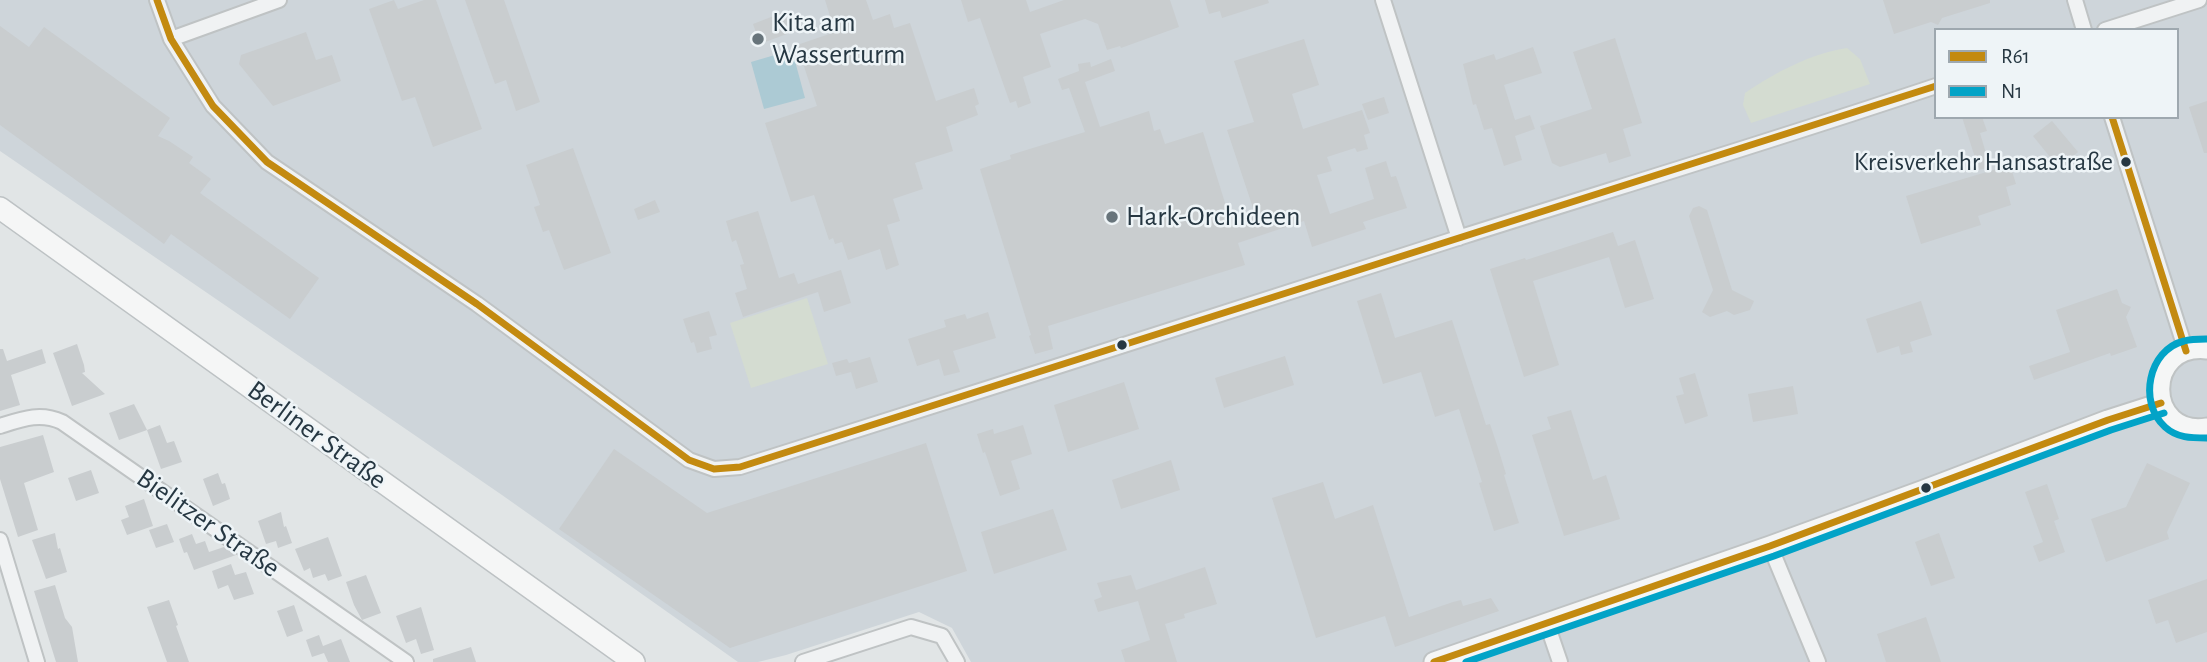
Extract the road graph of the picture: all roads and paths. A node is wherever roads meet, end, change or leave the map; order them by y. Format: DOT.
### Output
graph roads {
  1 [pos="157,0"];
  2 [pos="279,0"];
  3 [pos="1383,0"];
  4 [pos="2075,0"];
  5 [pos="2199,0"];
  6 [pos="2083,28"];
  7 [pos="2111,28"];
  8 [pos="171,38"];
  9 [pos="1934,87"];
  10 [pos="2113,119"];
  11 [pos="0,208"];
  12 [pos="1459,238"];
  13 [pos="2207,349"];
  14 [pos="2186,351"];
  15 [pos="2161,403"];
  16 [pos="0,426"];
  17 [pos="2207,428"];
  18 [pos="0,540"];
  19 [pos="1770,546"];
  20 [pos="1547,624"];
  21 [pos="37,662"];
  22 [pos="406,662"];
  23 [pos="634,662"];
  24 [pos="803,662"];
  25 [pos="957,662"];
  26 [pos="1434,662"];
  27 [pos="1560,662"];
  28 [pos="1818,662"];
  1 -- 8 [label="street"];
  2 -- 8 [label="street"];
  3 -- 12 [label="street"];
  4 -- 6 [label="street"];
  5 -- 7 [label="street"];
  8 -- 12 [label="street"];
  9 -- 12 [label="street"];
  10 -- 14 [label="street"];
  11 -- 23 [label="main road, Berliner Straße"];
  13 -- 14 [label="street"];
  14 -- 15 [label="street"];
  15 -- 17 [label="street"];
  15 -- 19 [label="street"];
  16 -- 22 [label="street, Bielitzer Straße"];
  18 -- 21 [label="street"];
  19 -- 20 [label="street"];
  19 -- 28 [label="street"];
  20 -- 26 [label="street"];
  20 -- 27 [label="street"];
  24 -- 25 [label="street"];
}
